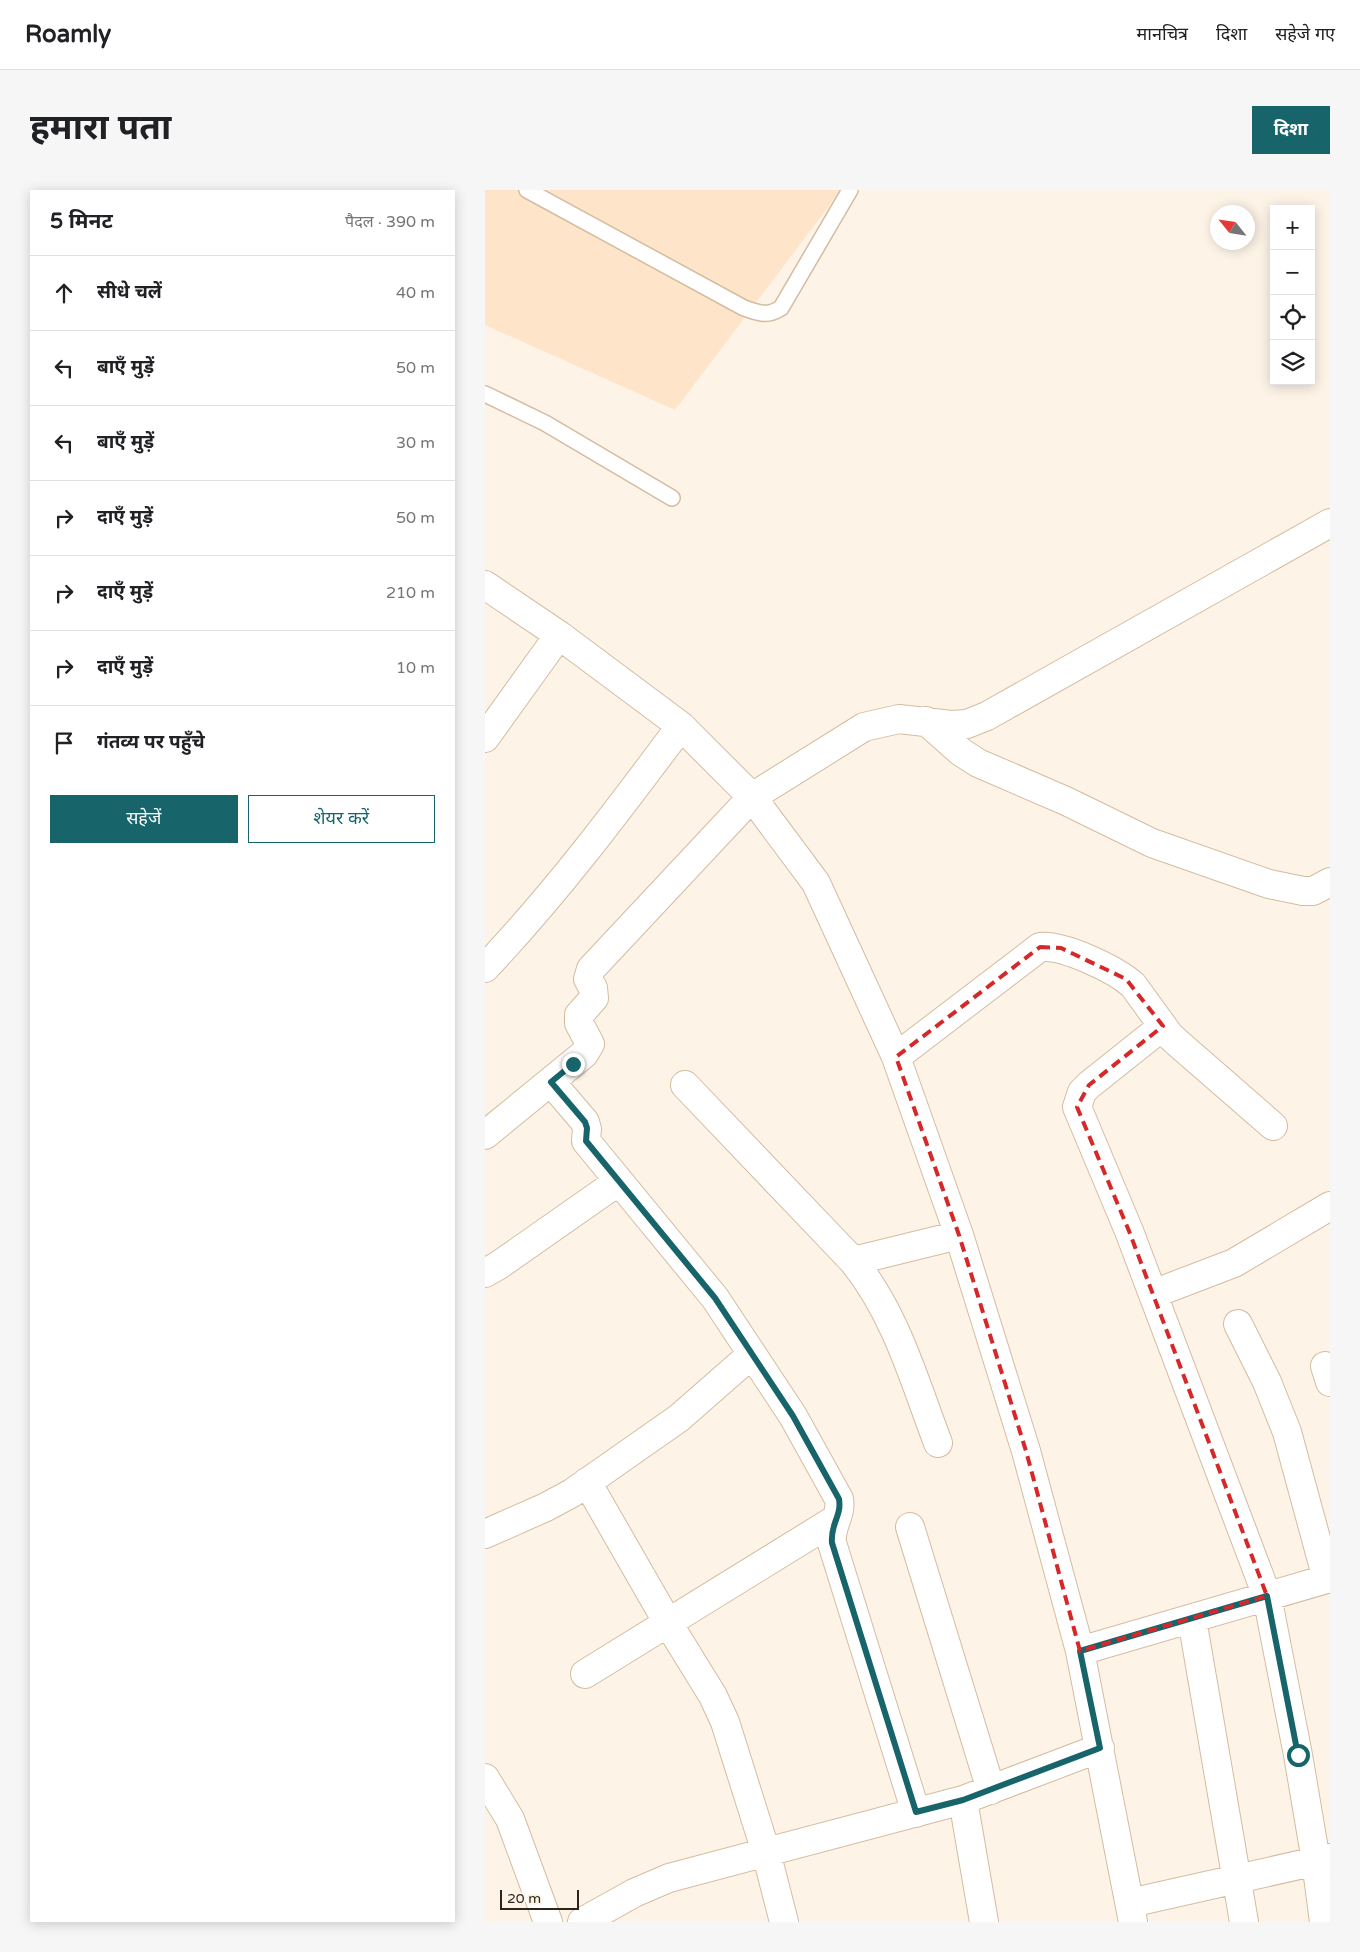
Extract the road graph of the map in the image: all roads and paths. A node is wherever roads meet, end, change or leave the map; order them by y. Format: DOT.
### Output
graph roads {
  1 [pos="527,190"];
  2 [pos="850,190"];
  3 [pos="485,394"];
  4 [pos="672,498"];
  5 [pos="1330,524"];
  6 [pos="485,585"];
  7 [pos="559,635"];
  8 [pos="926,721"];
  9 [pos="681,726"];
  10 [pos="485,738"];
  11 [pos="752,797"];
  12 [pos="1330,882"];
  13 [pos="485,968"];
  14 [pos="1163,1026"];
  15 [pos="896,1057"];
  16 [pos="551,1082"];
  17 [pos="685,1085"];
  18 [pos="1273,1126"];
  19 [pos="485,1135"];
  20 [pos="619,1181"];
  21 [pos="1330,1206"];
  22 [pos="959,1236"];
  23 [pos="853,1261"];
  24 [pos="485,1273"];
  25 [pos="1153,1294"];
  26 [pos="1238,1324"];
  27 [pos="752,1354"];
  28 [pos="938,1443"];
  29 [pos="587,1482"];
  30 [pos="836,1519"];
  31 [pos="489,1525"];
  32 [pos="910,1527"];
  33 [pos="1328,1579"];
  34 [pos="1267,1596"];
  35 [pos="1192,1619"];
  36 [pos="668,1623"];
  37 [pos="1080,1651"];
  38 [pos="585,1674"];
  39 [pos="1100,1748"];
  40 [pos="485,1778"];
  41 [pos="991,1790"];
  42 [pos="963,1800"];
  43 [pos="916,1812"];
  44 [pos="766,1852"];
  45 [pos="1323,1859"];
  46 [pos="1238,1879"];
  47 [pos="1132,1912"];
  48 [pos="548,1922"];
  49 [pos="582,1922"];
  50 [pos="783,1922"];
  51 [pos="984,1922"];
  52 [pos="1244,1922"];
  53 [pos="1324,1922"];
  1 -- 2 [label="lane"];
  3 -- 4 [label="lane"];
  5 -- 8 [label="street"];
  6 -- 7 [label="street"];
  7 -- 9 [label="street"];
  7 -- 10 [label="street"];
  8 -- 11 [label="street"];
  8 -- 12 [label="street"];
  9 -- 11 [label="street"];
  9 -- 13 [label="street"];
  11 -- 15 [label="street"];
  11 -- 16 [label="street"];
  14 -- 15 [label="street"];
  14 -- 18 [label="street"];
  14 -- 25 [label="street"];
  15 -- 22 [label="street"];
  16 -- 19 [label="street"];
  16 -- 20 [label="street"];
  17 -- 23 [label="street"];
  20 -- 24 [label="street"];
  20 -- 27 [label="street"];
  21 -- 25 [label="street"];
  22 -- 23 [label="street"];
  22 -- 37 [label="street"];
  23 -- 28 [label="street"];
  25 -- 34 [label="street"];
  26 -- 33 [label="street"];
  27 -- 29 [label="street"];
  27 -- 30 [label="street"];
  29 -- 31 [label="street"];
  29 -- 36 [label="street"];
  30 -- 36 [label="street"];
  30 -- 43 [label="street"];
  32 -- 41 [label="street"];
  33 -- 34 [label="street"];
  34 -- 35 [label="street"];
  34 -- 45 [label="street"];
  35 -- 37 [label="street"];
  35 -- 46 [label="street"];
  36 -- 38 [label="street"];
  36 -- 44 [label="street"];
  37 -- 39 [label="street"];
  39 -- 41 [label="street"];
  39 -- 47 [label="street"];
  40 -- 48 [label="street"];
  41 -- 42 [label="street"];
  42 -- 43 [label="street"];
  42 -- 51 [label="street"];
  43 -- 44 [label="street"];
  44 -- 49 [label="street"];
  44 -- 50 [label="street"];
  45 -- 46 [label="street"];
  45 -- 53 [label="street"];
  46 -- 47 [label="street"];
  46 -- 52 [label="street"];
}
